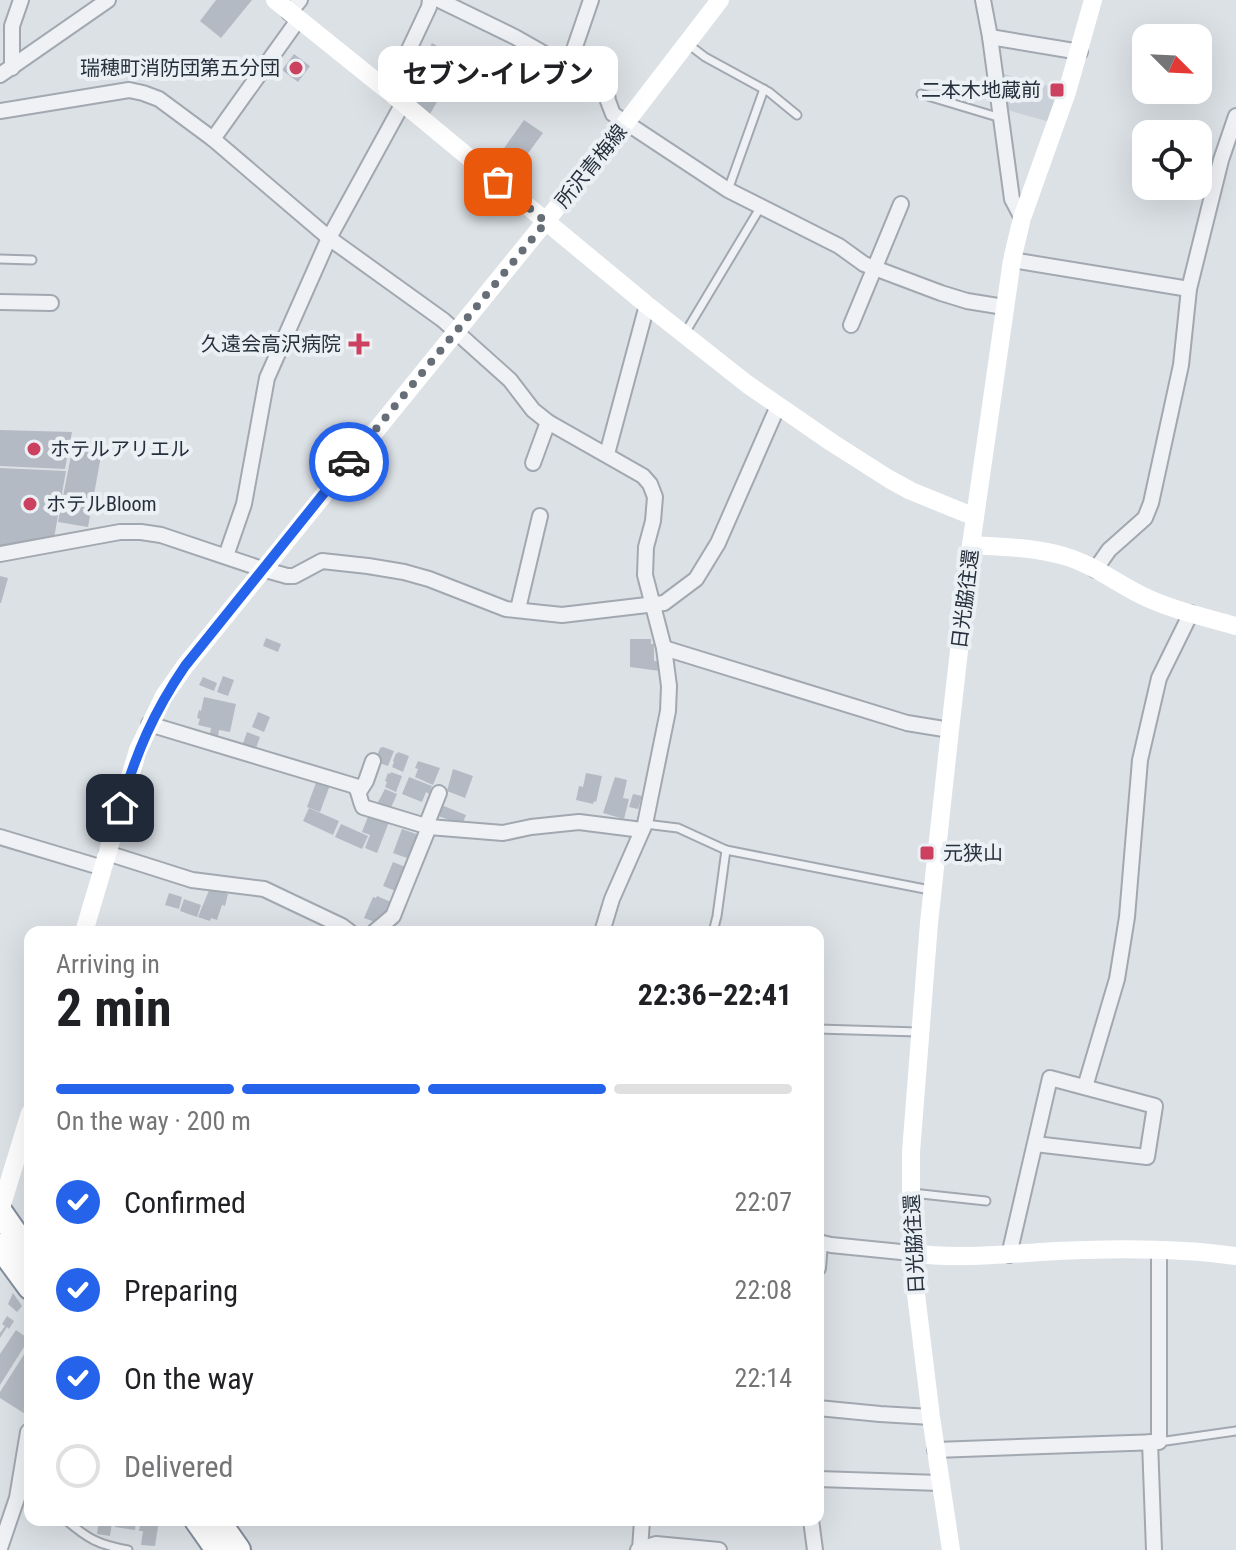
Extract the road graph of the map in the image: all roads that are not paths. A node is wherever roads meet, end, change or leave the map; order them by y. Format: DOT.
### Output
graph roads {
  1 [pos="21,0"];
  2 [pos="108,0"];
  3 [pos="430,0"];
  4 [pos="439,0"];
  5 [pos="591,0"];
  6 [pos="720,0"];
  7 [pos="983,0"];
  8 [pos="1093,0"];
  9 [pos="291,8"];
  10 [pos="990,37"];
  11 [pos="688,44"];
  12 [pos="1080,52"];
  13 [pos="568,67"];
  14 [pos="6,71"];
  15 [pos="764,89"];
  16 [pos="921,94"];
  17 [pos="396,97"];
  18 [pos="0,111"];
  19 [pos="797,115"];
  20 [pos="1236,116"];
  21 [pos="1001,118"];
  22 [pos="627,121"];
  23 [pos="213,139"];
  24 [pos="728,190"];
  25 [pos="901,204"];
  26 [pos="760,208"];
  27 [pos="1022,218"];
  28 [pos="546,222"];
  29 [pos="329,238"];
  30 [pos="0,259"];
  31 [pos="32,260"];
  32 [pos="1012,260"];
  33 [pos="874,268"];
  34 [pos="1189,289"];
  35 [pos="0,302"];
  36 [pos="51,303"];
  37 [pos="647,305"];
  38 [pos="1004,307"];
  39 [pos="851,325"];
  40 [pos="457,331"];
  41 [pos="684,335"];
  42 [pos="778,406"];
  43 [pos="548,422"];
  44 [pos="607,454"];
  45 [pos="533,463"];
  46 [pos="540,516"];
  47 [pos="975,517"];
  48 [pos="971,545"];
  49 [pos="0,554"];
  50 [pos="226,556"];
  51 [pos="262,569"];
  52 [pos="1095,570"];
  53 [pos="653,604"];
  54 [pos="518,609"];
  55 [pos="1191,613"];
  56 [pos="1236,626"];
  57 [pos="664,648"];
  58 [pos="149,724"];
  59 [pos="950,730"];
  60 [pos="373,761"];
  61 [pos="359,792"];
  62 [pos="439,793"];
  63 [pos="427,826"];
  64 [pos="644,827"];
  65 [pos="0,837"];
  66 [pos="726,850"];
  67 [pos="105,861"];
  68 [pos="933,890"];
  69 [pos="86,926"];
  70 [pos="342,926"];
  71 [pos="381,926"];
  72 [pos="604,926"];
  73 [pos="714,926"];
  74 [pos="824,1029"];
  75 [pos="920,1031"];
  76 [pos="1085,1087"];
  77 [pos="24,1133"];
  78 [pos="1035,1144"];
  79 [pos="910,1193"];
  80 [pos="986,1201"];
  81 [pos="0,1212"];
  82 [pos="824,1243"];
  83 [pos="0,1246"];
  84 [pos="24,1246"];
  85 [pos="1159,1250"];
  86 [pos="911,1253"];
  87 [pos="1009,1255"];
  88 [pos="1236,1256"];
  89 [pos="24,1279"];
  90 [pos="824,1409"];
  91 [pos="931,1417"];
  92 [pos="1236,1431"];
  93 [pos="1154,1442"];
  94 [pos="935,1450"];
  95 [pos="824,1479"];
  96 [pos="940,1483"];
  97 [pos="23,1499"];
  98 [pos="73,1526"];
  99 [pos="201,1526"];
  100 [pos="221,1526"];
  101 [pos="641,1526"];
  102 [pos="812,1526"];
  103 [pos="0,1548"];
  104 [pos="128,1550"];
  105 [pos="217,1550"];
  106 [pos="238,1550"];
  107 [pos="639,1550"];
  108 [pos="719,1550"];
  109 [pos="815,1550"];
  110 [pos="951,1550"];
  111 [pos="1154,1550"];
  1 -- 14 [label="street"];
  2 -- 14 [label="street"];
  3 -- 17 [label="street"];
  4 -- 13 [label="street"];
  5 -- 13 [label="street"];
  6 -- 11 [label="main road, 所沢青梅線"];
  7 -- 10 [label="street"];
  8 -- 12 [label="main road, 日光脇往還"];
  9 -- 17 [label="main road"];
  9 -- 23 [label="street"];
  10 -- 12 [label="street"];
  10 -- 21 [label="street"];
  11 -- 15 [label="lane"];
  11 -- 22 [label="main road, 所沢青梅線"];
  12 -- 27 [label="main road, 日光脇往還"];
  13 -- 22 [label="street"];
  15 -- 19 [label="lane"];
  15 -- 24 [label="lane"];
  16 -- 21 [label="lane"];
  17 -- 28 [label="main road"];
  17 -- 29 [label="street"];
  18 -- 23 [label="street"];
  20 -- 34 [label="street"];
  21 -- 27 [label="street"];
  22 -- 24 [label="street"];
  22 -- 28 [label="main road, 所沢青梅線"];
  23 -- 29 [label="street"];
  24 -- 26 [label="street"];
  25 -- 33 [label="street"];
  26 -- 33 [label="street"];
  26 -- 41 [label="lane"];
  27 -- 32 [label="main road, 日光脇往還"];
  28 -- 37 [label="main road"];
  28 -- 40 [label="main road, 所沢青梅線"];
  29 -- 40 [label="street"];
  29 -- 50 [label="street"];
  30 -- 31 [label="lane"];
  32 -- 34 [label="street"];
  32 -- 38 [label="main road, 日光脇往還"];
  33 -- 38 [label="street"];
  33 -- 39 [label="street"];
  34 -- 52 [label="street"];
  35 -- 36 [label="street"];
  37 -- 41 [label="main road"];
  37 -- 44 [label="street"];
  38 -- 47 [label="main road, 日光脇往還"];
  40 -- 43 [label="street"];
  40 -- 51 [label="main road, 所沢青梅線"];
  41 -- 42 [label="main road"];
  42 -- 47 [label="main road"];
  42 -- 53 [label="street"];
  43 -- 44 [label="street"];
  43 -- 45 [label="street"];
  44 -- 53 [label="street"];
  46 -- 54 [label="street"];
  47 -- 48 [label="main road, 日光脇往還"];
  48 -- 52 [label="main road"];
  48 -- 59 [label="main road, 日光脇往還"];
  49 -- 50 [label="street"];
  50 -- 51 [label="street"];
  51 -- 54 [label="street"];
  51 -- 58 [label="main road, 所沢青梅線"];
  52 -- 55 [label="main road"];
  53 -- 54 [label="street"];
  53 -- 57 [label="street"];
  55 -- 56 [label="main road"];
  55 -- 76 [label="street"];
  57 -- 59 [label="street"];
  57 -- 64 [label="street"];
  58 -- 61 [label="street"];
  58 -- 67 [label="main road, 所沢青梅線"];
  59 -- 68 [label="main road, 日光脇往還"];
  60 -- 61 [label="street"];
  61 -- 63 [label="street"];
  62 -- 63 [label="street"];
  63 -- 64 [label="street"];
  63 -- 71 [label="street"];
  64 -- 66 [label="lane"];
  64 -- 72 [label="street"];
  65 -- 67 [label="street"];
  66 -- 68 [label="lane"];
  66 -- 73 [label="lane"];
  67 -- 69 [label="main road, 所沢青梅線"];
  67 -- 70 [label="street"];
  68 -- 75 [label="main road, 日光脇往還"];
  74 -- 75 [label="lane"];
  75 -- 79 [label="main road, 日光脇往還"];
  76 -- 78 [label="street"];
  76 -- 78 [label="street"];
  77 -- 81 [label="main road"];
  78 -- 87 [label="street"];
  79 -- 80 [label="lane"];
  79 -- 86 [label="main road, 日光脇往還"];
  81 -- 84 [label="highway"];
  82 -- 86 [label="street"];
  83 -- 89 [label="highway"];
  85 -- 87 [label="main road"];
  85 -- 88 [label="main road"];
  85 -- 93 [label="street"];
  86 -- 87 [label="main road"];
  86 -- 91 [label="main road, 日光脇往還"];
  90 -- 91 [label="street"];
  91 -- 94 [label="main road, 日光脇往還"];
  92 -- 93 [label="lane"];
  93 -- 94 [label="street"];
  93 -- 111 [label="street"];
  94 -- 96 [label="main road, 日光脇往還"];
  95 -- 96 [label="street"];
  96 -- 110 [label="main road, 日光脇往還"];
  97 -- 103 [label="street"];
  98 -- 104 [label="lane"];
  99 -- 105 [label="highway"];
  100 -- 106 [label="highway"];
  101 -- 107 [label="street"];
  102 -- 109 [label="street"];
  107 -- 108 [label="street"];
}
